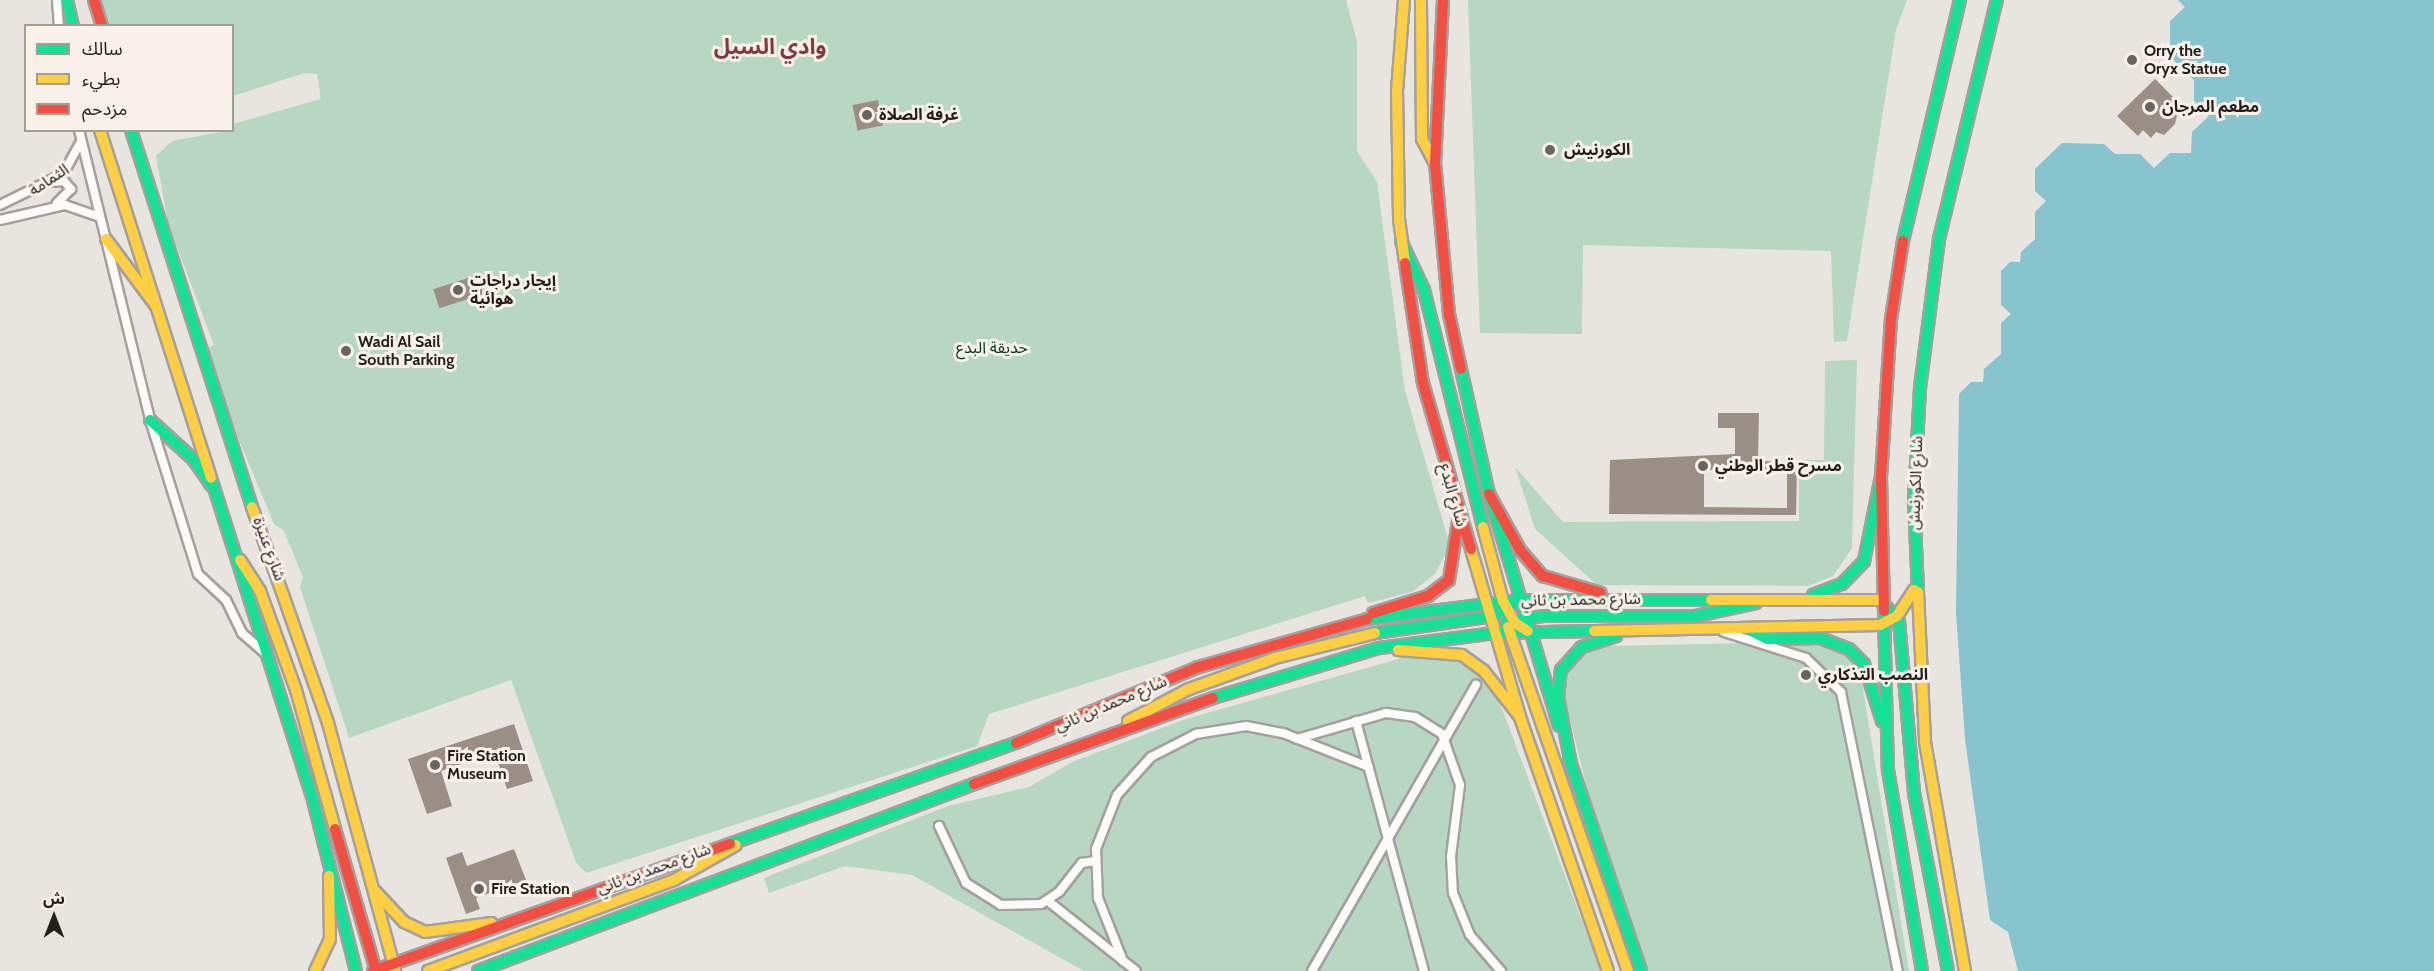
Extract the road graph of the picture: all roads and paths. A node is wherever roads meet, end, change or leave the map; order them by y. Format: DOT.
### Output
graph roads {
  1 [pos="57,0"];
  2 [pos="67,0"];
  3 [pos="94,0"];
  4 [pos="1404,0"];
  5 [pos="1421,0"];
  6 [pos="1443,0"];
  7 [pos="1960,0"];
  8 [pos="1997,0"];
  9 [pos="59,24"];
  10 [pos="73,24"];
  11 [pos="101,24"];
  12 [pos="101,132"];
  13 [pos="132,132"];
  14 [pos="80,135"];
  15 [pos="1435,163"];
  16 [pos="51,182"];
  17 [pos="0,205"];
  18 [pos="47,206"];
  19 [pos="100,217"];
  20 [pos="0,220"];
  21 [pos="106,239"];
  22 [pos="1401,241"];
  23 [pos="157,307"];
  24 [pos="150,420"];
  25 [pos="1881,477"];
  26 [pos="216,489"];
  27 [pos="1489,494"];
  28 [pos="1459,515"];
  29 [pos="237,557"];
  30 [pos="1914,590"];
  31 [pos="1626,598"];
  32 [pos="1794,599"];
  33 [pos="1520,600"];
  34 [pos="1763,600"];
  35 [pos="1880,600"];
  36 [pos="1485,602"];
  37 [pos="1897,616"];
  38 [pos="1368,617"];
  39 [pos="1504,617"];
  40 [pos="1524,617"];
  41 [pos="1880,625"];
  42 [pos="1750,630"];
  43 [pos="1721,631"];
  44 [pos="1529,632"];
  45 [pos="1629,632"];
  46 [pos="1494,633"];
  47 [pos="1379,648"];
  48 [pos="267,654"];
  49 [pos="1476,685"];
  50 [pos="1520,717"];
  51 [pos="1356,721"];
  52 [pos="1884,725"];
  53 [pos="1110,733"];
  54 [pos="1297,739"];
  55 [pos="1445,740"];
  56 [pos="1571,764"];
  57 [pos="1369,767"];
  58 [pos="939,826"];
  59 [pos="755,833"];
  60 [pos="1389,839"];
  61 [pos="1095,861"];
  62 [pos="331,872"];
  63 [pos="375,891"];
  64 [pos="1048,901"];
  65 [pos="507,923"];
  66 [pos="517,957"];
  67 [pos="1124,961"];
  68 [pos="393,969"];
  69 [pos="315,971"];
  70 [pos="356,971"];
  71 [pos="375,971"];
  72 [pos="428,971"];
  73 [pos="478,971"];
  74 [pos="503,971"];
  75 [pos="1137,971"];
  76 [pos="1312,971"];
  77 [pos="1424,971"];
  78 [pos="1502,971"];
  79 [pos="1608,971"];
  80 [pos="1628,971"];
  81 [pos="1641,971"];
  82 [pos="1898,971"];
  83 [pos="1922,971"];
  84 [pos="1948,971"];
  85 [pos="1965,971"];
  1 -- 9 [label="street"];
  2 -- 10 [label="main road"];
  3 -- 11 [label="main road"];
  4 -- 22 [label="main road, شارع البدع"];
  5 -- 15 [label="main road"];
  6 -- 15 [label="main road"];
  7 -- 25 [label="main road"];
  8 -- 30 [label="main road, شارع الكورنيش"];
  12 -- 23 [label="main road, شارع عنيزة"];
  13 -- 63 [label="main road, شارع عنيزة"];
  14 -- 16 [label="street, الثمامة"];
  14 -- 19 [label="street"];
  15 -- 27 [label="main road"];
  16 -- 17 [label="street, الثمامة"];
  16 -- 18 [label="street"];
  18 -- 19 [label="street, الثمامة"];
  18 -- 20 [label="street, الثمامة"];
  19 -- 21 [label="street"];
  21 -- 23 [label="main road"];
  21 -- 24 [label="street"];
  22 -- 28 [label="main road, شارع البدع"];
  22 -- 39 [label="main road"];
  23 -- 26 [label="main road, شارع عنيزة"];
  24 -- 26 [label="main road"];
  24 -- 48 [label="street"];
  25 -- 32 [label="main road"];
  25 -- 35 [label="main road"];
  26 -- 29 [label="main road, شارع عنيزة"];
  27 -- 31 [label="main road"];
  27 -- 33 [label="main road"];
  28 -- 36 [label="main road, شارع البدع"];
  28 -- 38 [label="main road"];
  29 -- 48 [label="main road, شارع عنيزة"];
  29 -- 71 [label="main road"];
  30 -- 37 [label="main road, شارع محمد بن ثاني"];
  30 -- 85 [label="main road, شارع الكورنيش"];
  31 -- 33 [label="main road, شارع محمد بن ثاني"];
  31 -- 34 [label="main road, شارع محمد بن ثاني"];
  32 -- 34 [label="main road, شارع محمد بن ثاني"];
  32 -- 35 [label="main road, شارع محمد بن ثاني"];
  33 -- 39 [label="main road, شارع محمد بن ثاني"];
  33 -- 40 [label="main road"];
  34 -- 40 [label="main road"];
  35 -- 37 [label="main road"];
  35 -- 41 [label="main road"];
  36 -- 38 [label="main road, شارع محمد بن ثاني"];
  36 -- 39 [label="main road, شارع محمد بن ثاني"];
  36 -- 39 [label="main road, شارع البدع"];
  37 -- 41 [label="main road, شارع محمد بن ثاني"];
  37 -- 84 [label="main road"];
  38 -- 59 [label="main road, شارع محمد بن ثاني"];
  39 -- 40 [label="main road"];
  39 -- 44 [label="main road, شارع محمد بن ثاني"];
  39 -- 46 [label="main road, شارع محمد بن ثاني"];
  39 -- 46 [label="main road, شارع البدع"];
  39 -- 53 [label="main road"];
  39 -- 80 [label="main road"];
  40 -- 44 [label="main road"];
  41 -- 42 [label="main road, شارع محمد بن ثاني"];
  41 -- 52 [label="main road"];
  42 -- 43 [label="main road, شارع محمد بن ثاني"];
  42 -- 52 [label="main road"];
  43 -- 45 [label="main road, شارع محمد بن ثاني"];
  43 -- 82 [label="street, شارع محمد بن ثاني"];
  44 -- 45 [label="main road, شارع محمد بن ثاني"];
  44 -- 56 [label="main road"];
  45 -- 56 [label="main road"];
  46 -- 47 [label="main road, شارع محمد بن ثاني"];
  46 -- 50 [label="main road, شارع البدع"];
  47 -- 50 [label="main road"];
  47 -- 53 [label="main road, شارع محمد بن ثاني"];
  48 -- 62 [label="main road, شارع عنيزة"];
  49 -- 55 [label="street"];
  50 -- 79 [label="main road, شارع البدع"];
  51 -- 54 [label="street"];
  51 -- 55 [label="street"];
  51 -- 57 [label="street"];
  52 -- 83 [label="main road"];
  53 -- 66 [label="main road, شارع محمد بن ثاني"];
  54 -- 57 [label="street"];
  54 -- 61 [label="street"];
  55 -- 60 [label="street"];
  55 -- 78 [label="street"];
  56 -- 81 [label="main road"];
  57 -- 60 [label="street"];
  58 -- 64 [label="street"];
  59 -- 65 [label="main road, شارع محمد بن ثاني"];
  59 -- 72 [label="main road"];
  60 -- 76 [label="street"];
  60 -- 77 [label="street"];
  61 -- 64 [label="street"];
  61 -- 67 [label="street"];
  62 -- 69 [label="main road"];
  62 -- 70 [label="main road, شارع عنيزة"];
  63 -- 65 [label="main road"];
  63 -- 68 [label="main road, شارع عنيزة"];
  64 -- 67 [label="street"];
  65 -- 68 [label="main road, شارع محمد بن ثاني"];
  66 -- 73 [label="main road, شارع محمد بن ثاني"];
  66 -- 74 [label="main road"];
  67 -- 75 [label="street"];
  68 -- 71 [label="main road, شارع محمد بن ثاني"];
}
